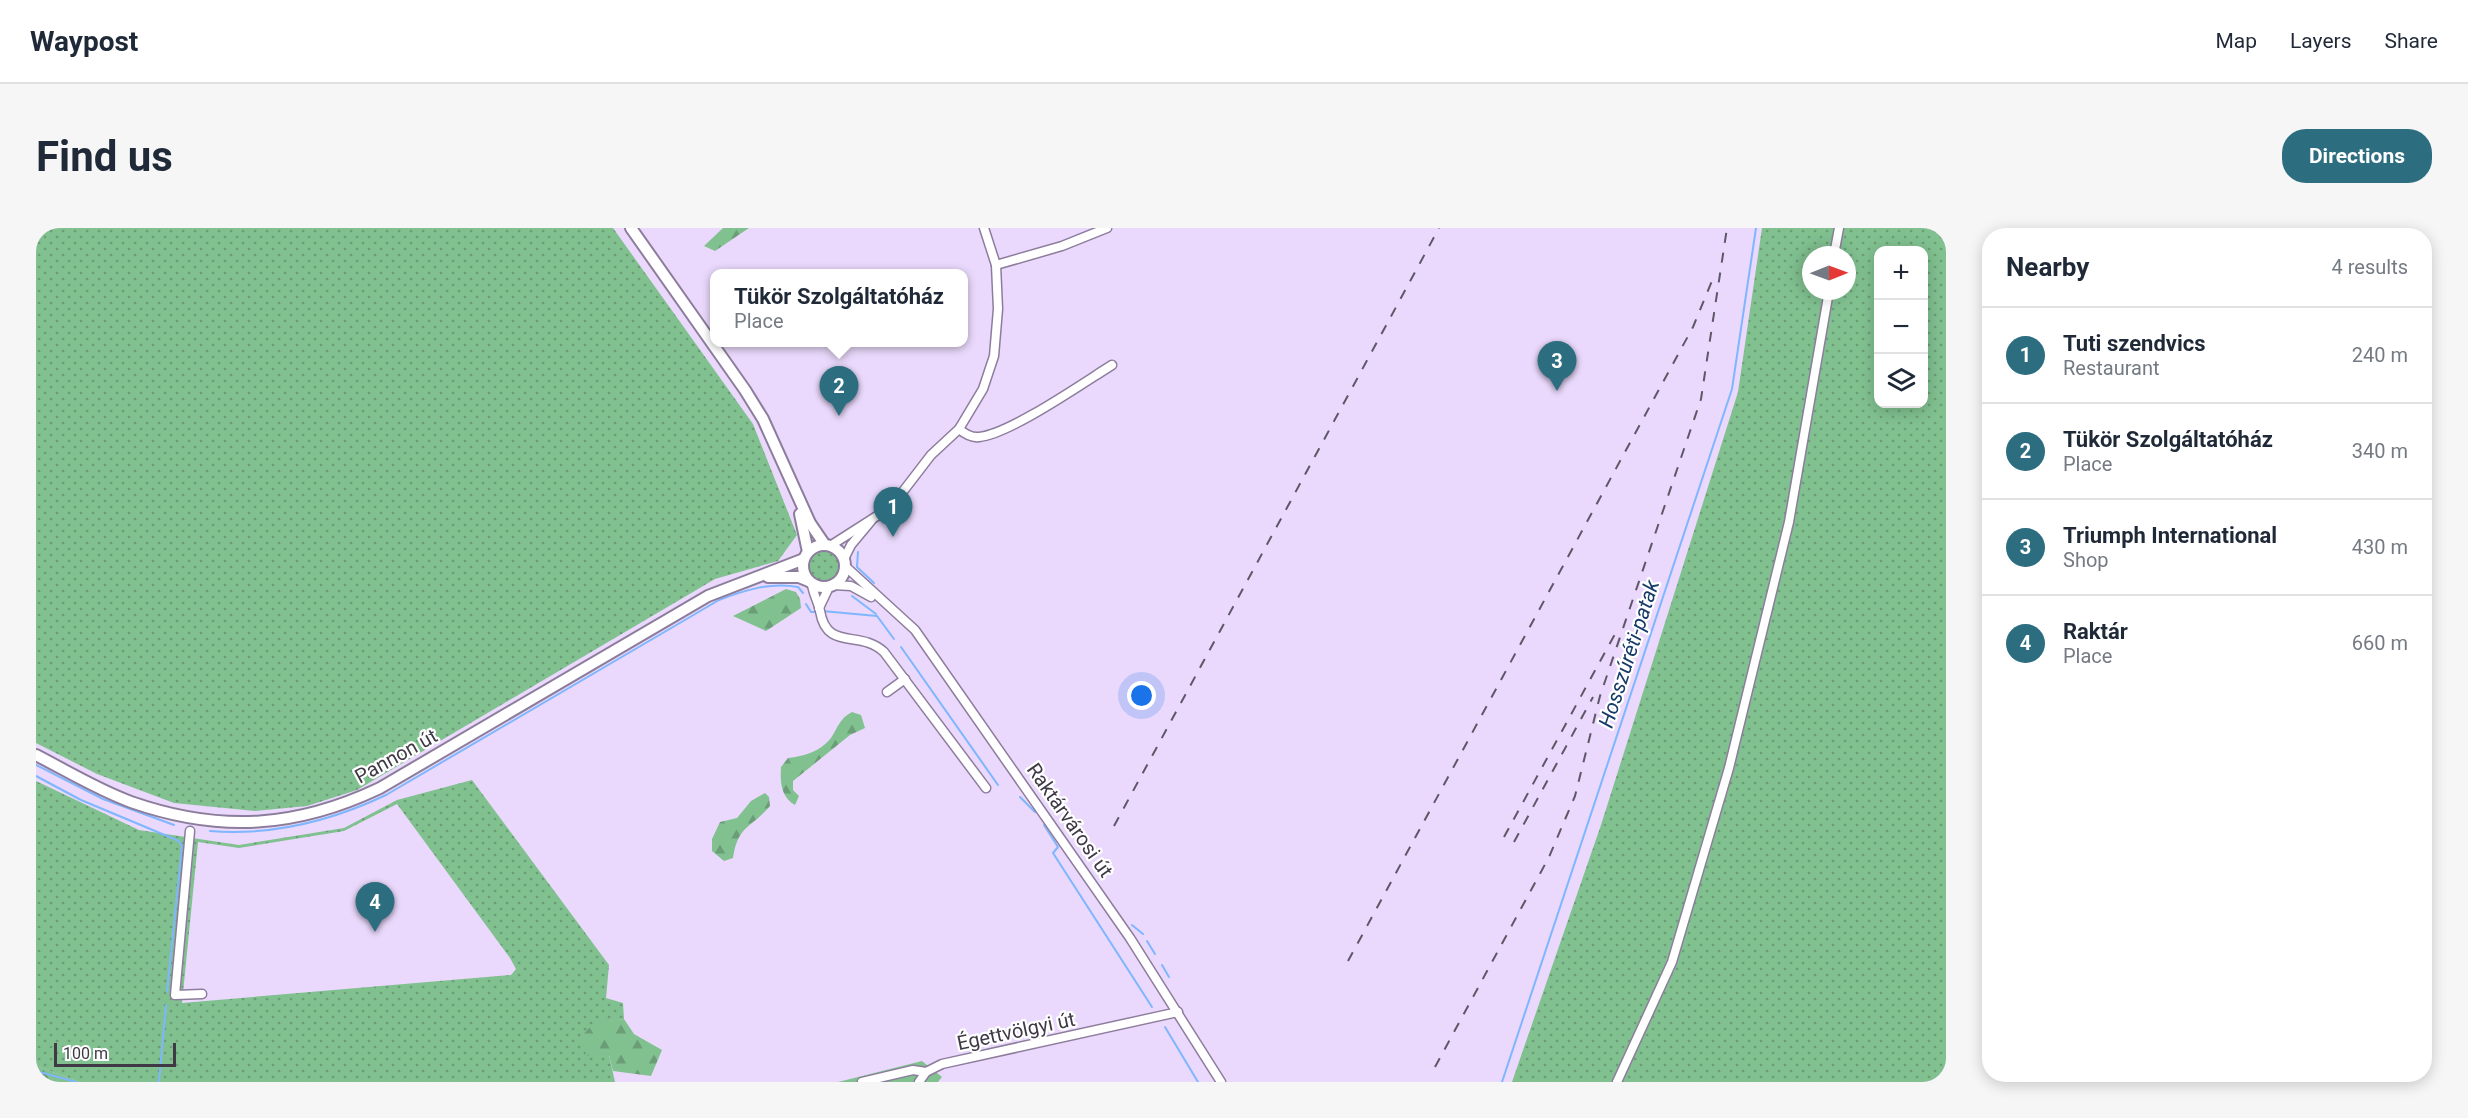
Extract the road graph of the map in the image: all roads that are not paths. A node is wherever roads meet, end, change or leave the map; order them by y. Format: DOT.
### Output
graph roads {
  1 [pos="631,228"];
  2 [pos="984,228"];
  3 [pos="1107,228"];
  4 [pos="1839,228"];
  5 [pos="1836,246"];
  6 [pos="996,265"];
  7 [pos="1827,300"];
  8 [pos="710,339"];
  9 [pos="715,347"];
  10 [pos="1112,365"];
  11 [pos="958,429"];
  12 [pos="784,468"];
  13 [pos="871,521"];
  14 [pos="827,546"];
  15 [pos="806,556"];
  16 [pos="844,563"];
  17 [pos="747,580"];
  18 [pos="810,582"];
  19 [pos="831,586"];
  20 [pos="885,603"];
  21 [pos="819,608"];
  22 [pos="905,679"];
  23 [pos="887,692"];
  24 [pos="36,755"];
  25 [pos="986,788"];
  26 [pos="190,831"];
  27 [pos="202,994"];
  28 [pos="1178,1012"];
  29 [pos="1210,1068"];
  30 [pos="926,1072"];
  31 [pos="862,1082"];
  32 [pos="919,1082"];
  33 [pos="1216,1082"];
  34 [pos="1221,1082"];
  35 [pos="1617,1082"];
  1 -- 8 [label="main road"];
  2 -- 6 [label="street"];
  3 -- 6 [label="street"];
  4 -- 5 [label="street"];
  6 -- 11 [label="street"];
  7 -- 35 [label="street"];
  9 -- 12 [label="main road"];
  10 -- 11 [label="street"];
  11 -- 13 [label="street"];
  12 -- 14 [label="main road, Raktárvárosi út"];
  12 -- 15 [label="main road"];
  13 -- 14 [label="street"];
  13 -- 16 [label="street"];
  14 -- 15 [label="main road"];
  14 -- 16 [label="main road, Raktárvárosi út"];
  15 -- 17 [label="main road, Pannon út"];
  15 -- 18 [label="main road"];
  16 -- 19 [label="main road"];
  16 -- 20 [label="street, Raktárvárosi út"];
  17 -- 18 [label="main road, Pannon út"];
  17 -- 24 [label="main road, Pannon út"];
  18 -- 19 [label="main road, Raktárvárosi út"];
  18 -- 21 [label="street"];
  19 -- 20 [label="street, Raktárvárosi út"];
  19 -- 21 [label="street"];
  20 -- 28 [label="street, Raktárvárosi út"];
  21 -- 22 [label="street"];
  22 -- 23 [label="street"];
  22 -- 25 [label="street"];
  26 -- 27 [label="street"];
  28 -- 29 [label="street, Raktárvárosi út"];
  28 -- 30 [label="street, Égettvölgyi út"];
  29 -- 33 [label="street, Raktárvárosi út"];
  29 -- 34 [label="street, Raktárvárosi út"];
  30 -- 31 [label="street, Égettvölgyi út"];
  30 -- 32 [label="street"];
}
